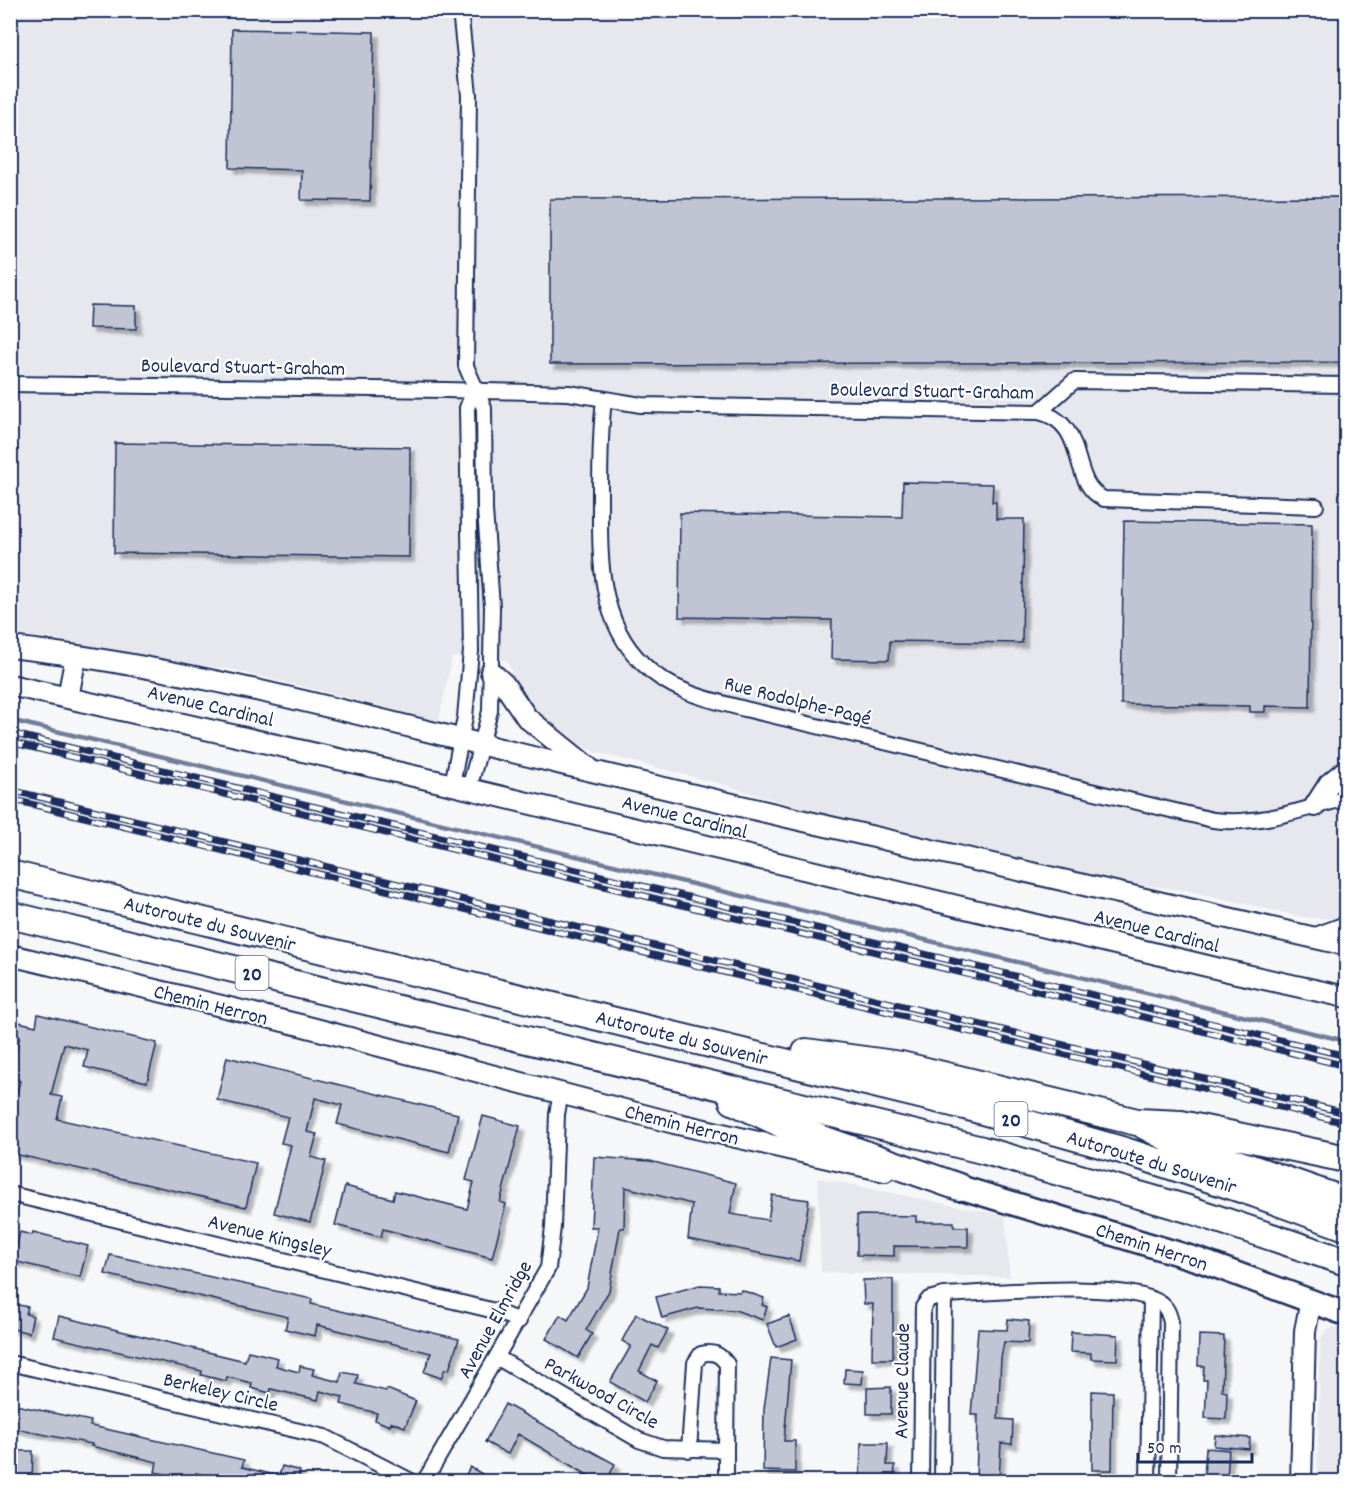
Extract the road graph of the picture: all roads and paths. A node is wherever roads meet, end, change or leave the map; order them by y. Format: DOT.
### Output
graph roads {
  1 [pos="460,10"];
  2 [pos="10,384"];
  3 [pos="1347,385"];
  4 [pos="474,390"];
  5 [pos="604,400"];
  6 [pos="1039,412"];
  7 [pos="1316,506"];
  8 [pos="10,648"];
  9 [pos="76,656"];
  10 [pos="491,672"];
  11 [pos="10,685"];
  12 [pos="68,697"];
  13 [pos="470,742"];
  14 [pos="1347,770"];
  15 [pos="593,771"];
  16 [pos="460,787"];
  17 [pos="1347,798"];
  18 [pos="1315,806"];
  19 [pos="10,874"];
  20 [pos="10,915"];
  21 [pos="1347,927"];
  22 [pos="1316,938"];
  23 [pos="1347,945"];
  24 [pos="10,955"];
  25 [pos="1347,997"];
  26 [pos="669,1034"];
  27 [pos="684,1078"];
  28 [pos="561,1092"];
  29 [pos="1137,1122"];
  30 [pos="1347,1159"];
  31 [pos="959,1187"];
  32 [pos="10,1194"];
  33 [pos="1347,1201"];
  34 [pos="1347,1227"];
  35 [pos="1347,1262"];
  36 [pos="944,1296"];
  37 [pos="1150,1299"];
  38 [pos="1311,1300"];
  39 [pos="1347,1314"];
  40 [pos="519,1321"];
  41 [pos="498,1358"];
  42 [pos="10,1363"];
  43 [pos="689,1450"];
  44 [pos="726,1450"];
  45 [pos="413,1482"];
  46 [pos="424,1482"];
  47 [pos="726,1482"];
  48 [pos="921,1482"];
  49 [pos="942,1482"];
  50 [pos="1148,1482"];
  51 [pos="1169,1482"];
  52 [pos="1301,1482"];
  1 -- 4 [label="street"];
  2 -- 4 [label="street, Boulevard Stuart-Graham"];
  3 -- 6 [label="street"];
  4 -- 5 [label="street"];
  4 -- 10 [label="street"];
  4 -- 13 [label="street"];
  5 -- 6 [label="street, Boulevard Stuart-Graham"];
  5 -- 18 [label="street, Rue Rodolphe-Pagé"];
  6 -- 7 [label="street, Boulevard Stuart-Graham"];
  8 -- 9 [label="main road, Avenue Cardinal"];
  9 -- 12 [label="main road"];
  9 -- 13 [label="main road, Avenue Cardinal"];
  10 -- 13 [label="street"];
  10 -- 15 [label="main road"];
  11 -- 12 [label="main road, Avenue Cardinal"];
  12 -- 16 [label="main road, Avenue Cardinal"];
  13 -- 15 [label="main road, Avenue Cardinal"];
  13 -- 16 [label="street"];
  13 -- 16 [label="street"];
  14 -- 18 [label="main road"];
  15 -- 22 [label="main road, Avenue Cardinal"];
  16 -- 25 [label="main road, Avenue Cardinal"];
  17 -- 18 [label="street, Rue Rodolphe-Pagé"];
  19 -- 26 [label="highway, Autoroute du Souvenir / 20"];
  20 -- 27 [label="highway, Autoroute du Souvenir / 20"];
  21 -- 22 [label="main road"];
  22 -- 23 [label="main road, Avenue Cardinal"];
  24 -- 28 [label="main road, Chemin Herron"];
  26 -- 29 [label="highway"];
  26 -- 34 [label="highway, Autoroute du Souvenir / 20"];
  27 -- 31 [label="highway"];
  27 -- 35 [label="highway, Autoroute du Souvenir / 20"];
  28 -- 31 [label="main road, Chemin Herron"];
  28 -- 40 [label="street, Avenue Elmridge"];
  29 -- 30 [label="highway"];
  29 -- 33 [label="highway"];
  31 -- 38 [label="main road, Chemin Herron"];
  32 -- 40 [label="street, Avenue Kingsley"];
  36 -- 37 [label="street"];
  36 -- 48 [label="street, Avenue Claude"];
  36 -- 49 [label="street, Avenue Claude"];
  37 -- 50 [label="street"];
  37 -- 51 [label="street"];
  38 -- 39 [label="main road, Chemin Herron"];
  38 -- 52 [label="main road"];
  40 -- 41 [label="street, Avenue Elmridge"];
  41 -- 43 [label="street, Parkwood Circle"];
  41 -- 46 [label="street, Avenue Elmridge"];
  42 -- 45 [label="street, Berkeley Circle"];
  43 -- 44 [label="street, Parkwood Circle"];
  43 -- 44 [label="street, Parkwood Circle"];
  44 -- 47 [label="street, Parkwood Circle"];
}
